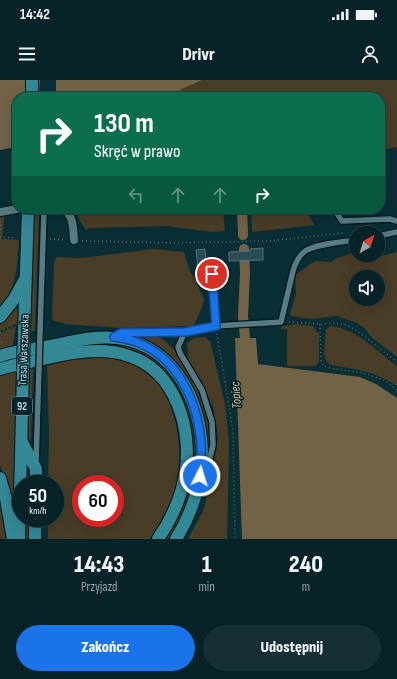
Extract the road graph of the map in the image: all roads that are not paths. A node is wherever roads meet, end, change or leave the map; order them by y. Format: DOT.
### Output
graph roads {
  1 [pos="32,80"];
  2 [pos="32,92"];
  3 [pos="1,211"];
  4 [pos="12,211"];
  5 [pos="24,214"];
  6 [pos="44,214"];
  7 [pos="68,214"];
  8 [pos="338,214"];
  9 [pos="397,221"];
  10 [pos="397,232"];
  11 [pos="385,235"];
  12 [pos="74,240"];
  13 [pos="349,241"];
  14 [pos="212,274"];
  15 [pos="26,276"];
  16 [pos="0,317"];
  17 [pos="216,326"];
  18 [pos="185,332"];
  19 [pos="114,337"];
  20 [pos="2,352"];
  21 [pos="0,369"];
  22 [pos="21,441"];
  23 [pos="37,444"];
  24 [pos="28,455"];
  25 [pos="20,466"];
  26 [pos="36,469"];
  27 [pos="36,475"];
  28 [pos="0,478"];
  29 [pos="199,482"];
  30 [pos="35,527"];
  31 [pos="13,539"];
  32 [pos="19,539"];
  33 [pos="36,539"];
  34 [pos="158,539"];
  35 [pos="176,539"];
  1 -- 2 [label="main road"];
  3 -- 4 [label="street"];
  5 -- 15 [label="main road, Trasa Warszawska / 92"];
  6 -- 23 [label="lane, Trasa Warszawska / 92, bridge"];
  7 -- 12 [label="street"];
  8 -- 9 [label="lane"];
  10 -- 11 [label="lane"];
  13 -- 17 [label="lane"];
  14 -- 17 [label="lane"];
  15 -- 16 [label="main road"];
  15 -- 22 [label="main road, Trasa Warszawska / 92, bridge"];
  17 -- 18 [label="lane"];
  18 -- 19 [label="lane"];
  18 -- 29 [label="lane"];
  19 -- 20 [label="main road"];
  19 -- 29 [label="main road"];
  21 -- 34 [label="main road"];
  22 -- 24 [label="main road"];
  22 -- 25 [label="main road, Trasa Warszawska / 92"];
  23 -- 24 [label="lane"];
  23 -- 26 [label="lane, Trasa Warszawska / 92"];
  24 -- 25 [label="lane"];
  24 -- 26 [label="main road"];
  25 -- 32 [label="main road, Trasa Warszawska / 92"];
  26 -- 27 [label="main road, Trasa Warszawska / 92"];
  28 -- 31 [label="main road"];
  29 -- 35 [label="main road"];
  30 -- 33 [label="main road"];
}
